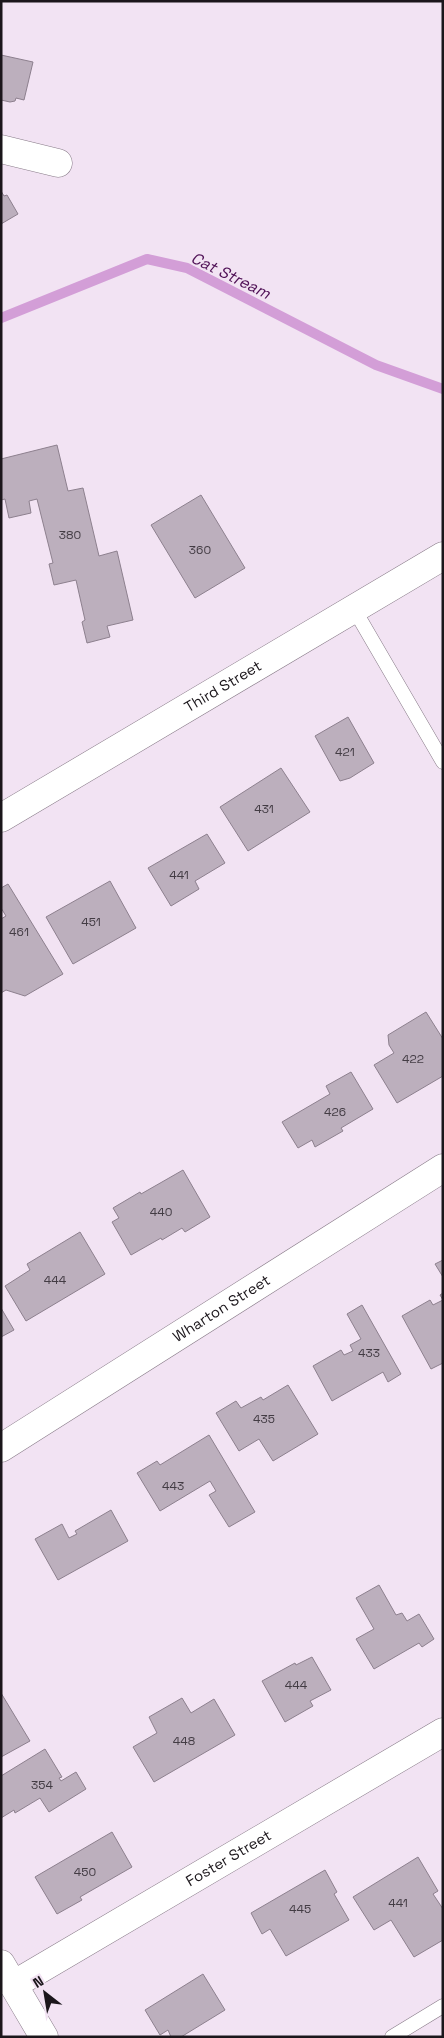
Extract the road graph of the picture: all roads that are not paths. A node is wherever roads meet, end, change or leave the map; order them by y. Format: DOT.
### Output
graph roads {
  1 [pos="1,149"];
  2 [pos="58,163"];
  3 [pos="443,556"];
  4 [pos="354,609"];
  5 [pos="443,762"];
  6 [pos="1,818"];
  7 [pos="443,1168"];
  8 [pos="1,1448"];
  9 [pos="443,1732"];
  10 [pos="7,1974"];
  11 [pos="443,2006"];
  12 [pos="44,2037"];
  13 [pos="392,2037"];
  1 -- 2 [label="street"];
  3 -- 4 [label="street, Third Street"];
  4 -- 5 [label="lane"];
  4 -- 6 [label="street, Third Street"];
  7 -- 8 [label="street, Wharton Street"];
  9 -- 10 [label="street, Foster Street"];
  10 -- 12 [label="street"];
  11 -- 13 [label="lane"];
}
